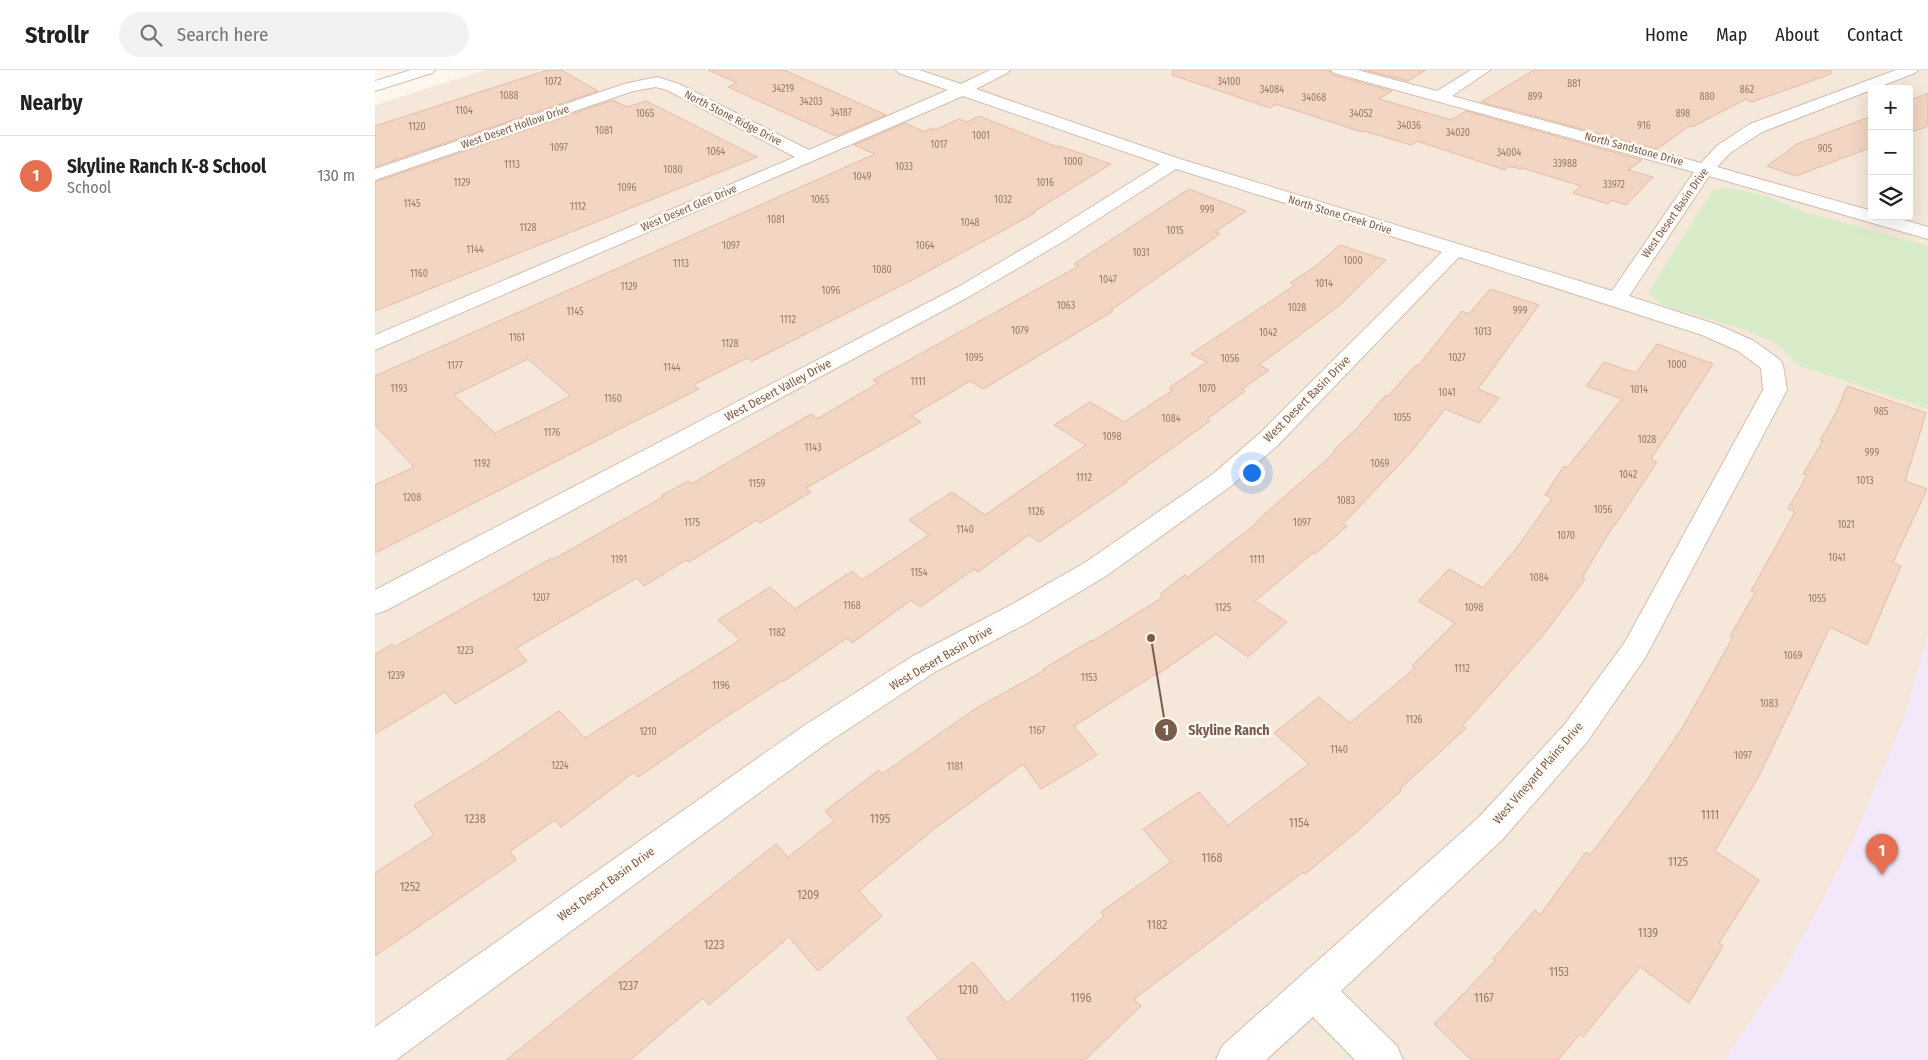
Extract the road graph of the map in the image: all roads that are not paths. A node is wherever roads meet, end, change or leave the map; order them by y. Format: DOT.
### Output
graph roads {
  1 [pos="427,70"];
  2 [pos="904,70"];
  3 [pos="1002,70"];
  4 [pos="1339,70"];
  5 [pos="1482,70"];
  6 [pos="1910,70"];
  7 [pos="657,82"];
  8 [pos="375,86"];
  9 [pos="962,90"];
  10 [pos="1439,97"];
  11 [pos="809,157"];
  12 [pos="1173,163"];
  13 [pos="1705,168"];
  14 [pos="375,176"];
  15 [pos="1928,233"];
  16 [pos="1455,250"];
  17 [pos="1617,298"];
  18 [pos="375,343"];
  19 [pos="1771,365"];
  20 [pos="375,603"];
  21 [pos="1314,991"];
  22 [pos="375,1051"];
  23 [pos="1236,1060"];
  24 [pos="1383,1060"];
  1 -- 8 [label="street"];
  2 -- 9 [label="street, North Stone Creek Drive"];
  3 -- 9 [label="street, West Desert Glen Drive"];
  4 -- 10 [label="street, North Sandstone Drive"];
  5 -- 10 [label="street"];
  6 -- 13 [label="street, West Desert Basin Drive"];
  7 -- 11 [label="street, North Stone Ridge Drive"];
  7 -- 14 [label="street, West Desert Hollow Drive"];
  9 -- 11 [label="street, West Desert Glen Drive"];
  9 -- 12 [label="street, North Stone Creek Drive"];
  10 -- 13 [label="street, North Sandstone Drive"];
  11 -- 18 [label="street, West Desert Glen Drive"];
  12 -- 16 [label="street, North Stone Creek Drive"];
  12 -- 20 [label="street, West Desert Valley Drive"];
  13 -- 15 [label="street, North Sandstone Drive"];
  13 -- 17 [label="street, West Desert Basin Drive"];
  16 -- 17 [label="street, North Stone Creek Drive"];
  16 -- 22 [label="street, West Desert Basin Drive"];
  17 -- 19 [label="street, North Stone Creek Drive"];
  19 -- 21 [label="street, West Vineyard Plains Drive"];
  21 -- 23 [label="street, West Vineyard Plains Drive"];
  21 -- 24 [label="street"];
}
